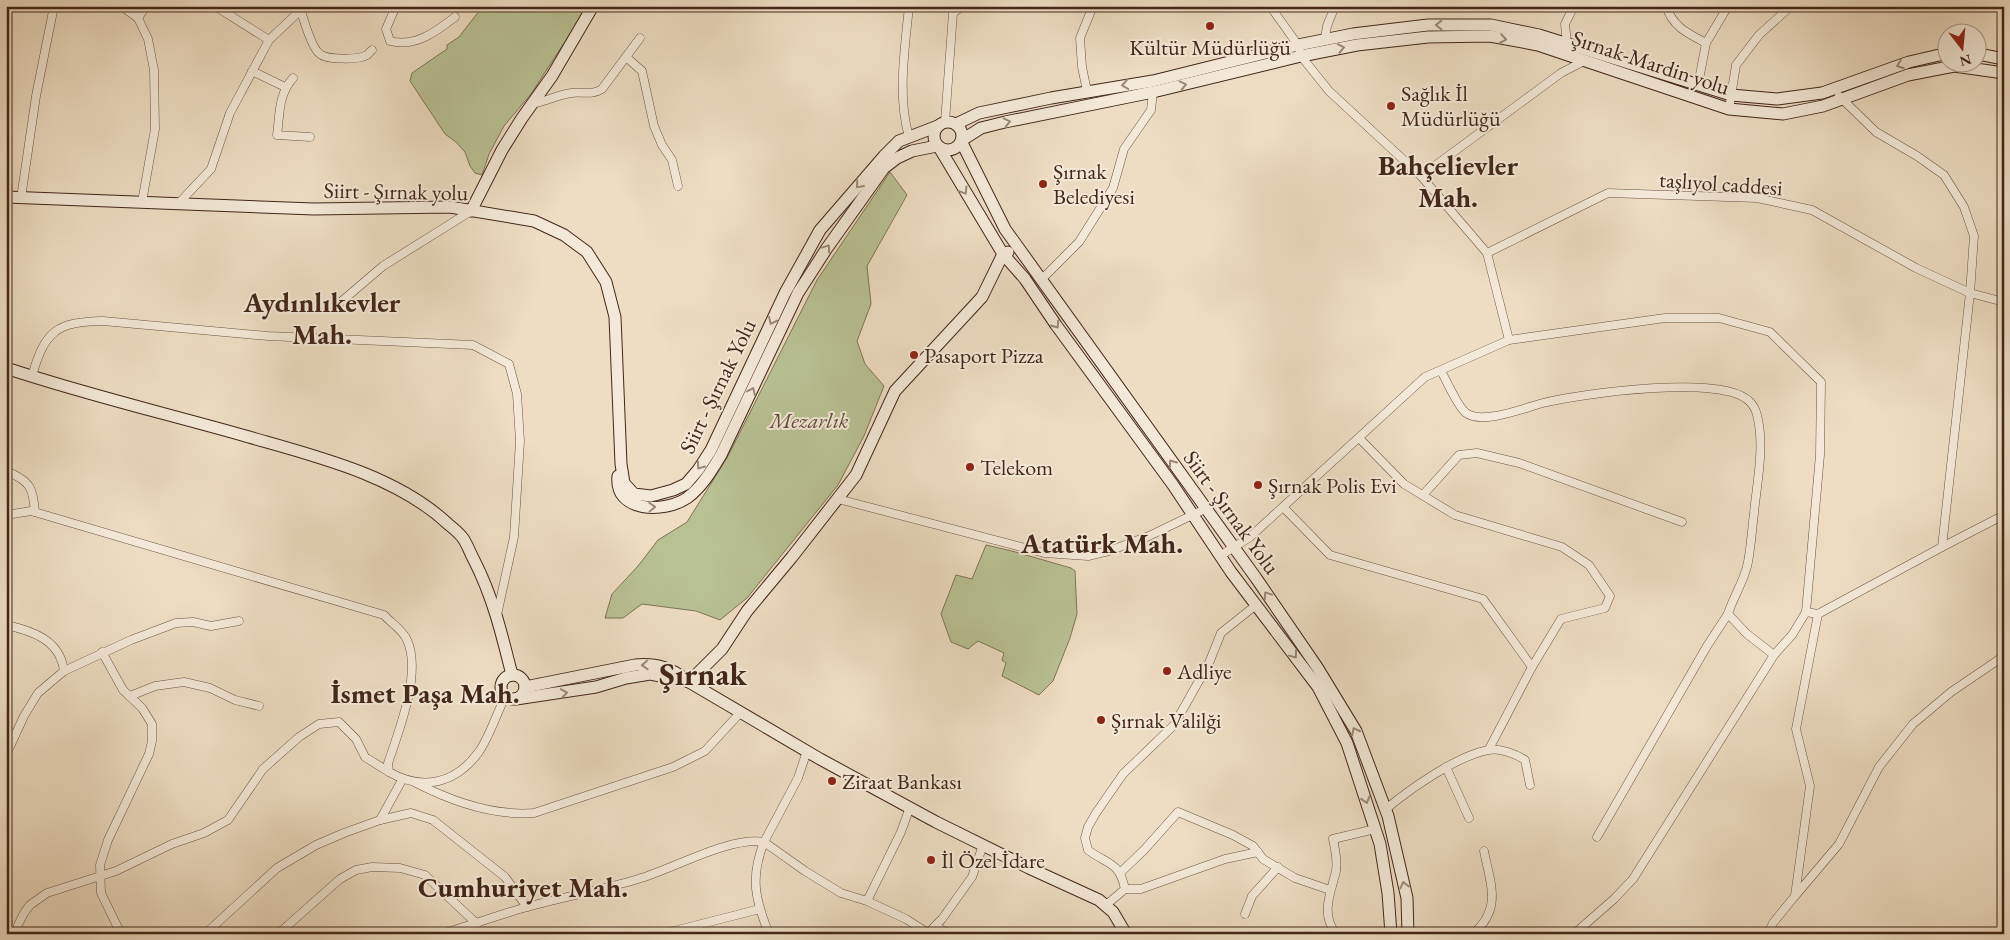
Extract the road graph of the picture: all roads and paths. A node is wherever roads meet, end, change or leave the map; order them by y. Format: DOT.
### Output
graph roads {
  1 [pos="54,6"];
  2 [pos="121,6"];
  3 [pos="146,6"];
  4 [pos="215,6"];
  5 [pos="396,6"];
  6 [pos="594,6"];
  7 [pos="909,6"];
  8 [pos="963,6"];
  9 [pos="1093,6"];
  10 [pos="1270,6"];
  11 [pos="1335,6"];
  12 [pos="1574,6"];
  13 [pos="1666,6"];
  14 [pos="1728,6"];
  15 [pos="1791,6"];
  16 [pos="303,9"];
  17 [pos="954,10"];
  18 [pos="455,17"];
  19 [pos="138,18"];
  20 [pos="640,38"];
  21 [pos="269,40"];
  22 [pos="1325,40"];
  23 [pos="1567,43"];
  24 [pos="1706,43"];
  25 [pos="1298,45"];
  26 [pos="372,50"];
  27 [pos="1938,55"];
  28 [pos="1301,56"];
  29 [pos="1988,56"];
  30 [pos="626,57"];
  31 [pos="2004,59"];
  32 [pos="1584,61"];
  33 [pos="252,71"];
  34 [pos="2004,73"];
  35 [pos="293,78"];
  36 [pos="1698,85"];
  37 [pos="285,87"];
  38 [pos="1833,89"];
  39 [pos="1087,91"];
  40 [pos="1153,92"];
  41 [pos="1731,95"];
  42 [pos="1842,100"];
  43 [pos="532,104"];
  44 [pos="1729,109"];
  45 [pos="946,124"];
  46 [pos="908,137"];
  47 [pos="310,138"];
  48 [pos="962,141"];
  49 [pos="939,148"];
  50 [pos="1422,176"];
  51 [pos="678,186"];
  52 [pos="6,198"];
  53 [pos="21,198"];
  54 [pos="142,202"];
  55 [pos="178,204"];
  56 [pos="471,211"];
  57 [pos="1018,246"];
  58 [pos="1487,253"];
  59 [pos="1003,254"];
  60 [pos="1042,279"];
  61 [pos="1970,293"];
  62 [pos="342,300"];
  63 [pos="2004,302"];
  64 [pos="1509,340"];
  65 [pos="6,368"];
  66 [pos="1441,371"];
  67 [pos="32,376"];
  68 [pos="1359,438"];
  69 [pos="621,464"];
  70 [pos="6,471"];
  71 [pos="1423,495"];
  72 [pos="838,499"];
  73 [pos="1283,507"];
  74 [pos="1205,509"];
  75 [pos="35,512"];
  76 [pos="6,515"];
  77 [pos="1193,515"];
  78 [pos="2004,515"];
  79 [pos="1682,522"];
  80 [pos="1942,547"];
  81 [pos="1234,549"];
  82 [pos="1220,556"];
  83 [pos="1256,605"];
  84 [pos="1806,612"];
  85 [pos="1728,614"];
  86 [pos="1818,614"];
  87 [pos="497,615"];
  88 [pos="239,621"];
  89 [pos="6,625"];
  90 [pos="102,652"];
  91 [pos="1774,655"];
  92 [pos="2004,656"];
  93 [pos="1532,667"];
  94 [pos="64,671"];
  95 [pos="512,675"];
  96 [pos="689,682"];
  97 [pos="525,687"];
  98 [pos="130,696"];
  99 [pos="510,698"];
  100 [pos="259,706"];
  101 [pos="740,713"];
  102 [pos="1489,749"];
  103 [pos="807,751"];
  104 [pos="6,755"];
  105 [pos="1446,767"];
  106 [pos="389,772"];
  107 [pos="402,780"];
  108 [pos="416,783"];
  109 [pos="1530,785"];
  110 [pos="910,807"];
  111 [pos="1386,808"];
  112 [pos="1468,818"];
  113 [pos="380,820"];
  114 [pos="1375,829"];
  115 [pos="1596,837"];
  116 [pos="764,842"];
  117 [pos="983,845"];
  118 [pos="1484,851"];
  119 [pos="1258,852"];
  120 [pos="1278,867"];
  121 [pos="1120,873"];
  122 [pos="100,875"];
  123 [pos="1125,889"];
  124 [pos="1330,890"];
  125 [pos="1795,896"];
  126 [pos="867,901"];
  127 [pos="1106,906"];
  128 [pos="527,907"];
  129 [pos="760,909"];
  130 [pos="1245,914"];
  131 [pos="476,924"];
  132 [pos="935,926"];
  133 [pos="17,934"];
  134 [pos="121,934"];
  135 [pos="205,934"];
  136 [pos="278,934"];
  137 [pos="440,934"];
  138 [pos="662,934"];
  139 [pos="769,934"];
  140 [pos="928,934"];
  141 [pos="949,934"];
  142 [pos="1126,934"];
  143 [pos="1336,934"];
  144 [pos="1391,934"];
  145 [pos="1408,934"];
  146 [pos="1473,934"];
  147 [pos="1574,934"];
  148 [pos="1768,934"];
  1 -- 53 [label="street"];
  2 -- 19 [label="street"];
  3 -- 19 [label="street"];
  4 -- 21 [label="street"];
  5 -- 18 [label="street"];
  6 -- 43 [label="street"];
  7 -- 46 [label="street"];
  8 -- 17 [label="street"];
  9 -- 39 [label="street"];
  10 -- 25 [label="street"];
  11 -- 22 [label="street"];
  12 -- 23 [label="street"];
  13 -- 24 [label="street"];
  14 -- 24 [label="street"];
  15 -- 41 [label="street"];
  16 -- 21 [label="street"];
  16 -- 26 [label="street"];
  17 -- 45 [label="street"];
  19 -- 54 [label="street"];
  20 -- 30 [label="street"];
  21 -- 33 [label="street"];
  23 -- 22 [label="street, Şırnak-Mardin yolu, one-way"];
  22 -- 25 [label="street, Şırnak-Mardin yolu"];
  23 -- 36 [label="street, Şırnak-Mardin yolu"];
  24 -- 36 [label="street"];
  25 -- 28 [label="street"];
  25 -- 39 [label="street, Şırnak-Mardin yolu, one-way"];
  27 -- 38 [label="street, Şırnak-Mardin yolu, one-way"];
  28 -- 32 [label="street, Şırnak-Mardin yolu, one-way"];
  40 -- 28 [label="street, Şırnak-Mardin yolu, one-way"];
  28 -- 50 [label="street"];
  29 -- 31 [label="street"];
  30 -- 43 [label="street"];
  30 -- 51 [label="street"];
  32 -- 44 [label="street, Şırnak-Mardin yolu"];
  32 -- 50 [label="street"];
  33 -- 37 [label="street"];
  33 -- 55 [label="street"];
  34 -- 42 [label="street, Şırnak-Mardin yolu"];
  35 -- 37 [label="street"];
  36 -- 41 [label="street, Şırnak-Mardin yolu"];
  37 -- 47 [label="street"];
  38 -- 41 [label="street, Şırnak-Mardin yolu"];
  38 -- 42 [label="street"];
  39 -- 45 [label="street, Şırnak-Mardin yolu"];
  48 -- 40 [label="street, Şırnak-Mardin yolu, one-way"];
  40 -- 60 [label="street"];
  41 -- 44 [label="street"];
  42 -- 44 [label="street, Şırnak-Mardin yolu"];
  42 -- 61 [label="street"];
  43 -- 56 [label="street"];
  45 -- 46 [label="street, Siirt - Şırnak Yolu"];
  45 -- 48 [label="street"];
  45 -- 49 [label="street"];
  46 -- 69 [label="street, Siirt - Şırnak Yolu, one-way"];
  48 -- 49 [label="street"];
  48 -- 57 [label="street, Siirt - Şırnak Yolu"];
  49 -- 59 [label="street, Siirt - Şırnak Yolu, one-way"];
  69 -- 49 [label="street, Siirt - Şırnak Yolu, one-way"];
  50 -- 58 [label="street"];
  52 -- 53 [label="street, Siirt - Şırnak yolu"];
  53 -- 54 [label="street, Siirt - Şırnak yolu"];
  54 -- 55 [label="street, Siirt - Şırnak yolu"];
  55 -- 56 [label="street, Siirt - Şırnak yolu"];
  56 -- 62 [label="street"];
  56 -- 69 [label="street, Siirt - Şırnak yolu"];
  57 -- 59 [label="street"];
  57 -- 60 [label="street, Siirt - Şırnak Yolu"];
  58 -- 61 [label="street, taşlıyol caddesi"];
  58 -- 64 [label="street"];
  59 -- 72 [label="street"];
  59 -- 77 [label="street, Siirt - Şırnak Yolu, one-way"];
  74 -- 60 [label="street, Siirt - Şırnak Yolu, one-way"];
  61 -- 63 [label="street, taşlıyol caddesi"];
  61 -- 80 [label="street"];
  64 -- 66 [label="street"];
  64 -- 84 [label="street"];
  65 -- 67 [label="street"];
  66 -- 68 [label="street"];
  66 -- 85 [label="street"];
  67 -- 87 [label="street"];
  67 -- 87 [label="street"];
  68 -- 71 [label="street"];
  68 -- 73 [label="street"];
  70 -- 75 [label="street"];
  71 -- 79 [label="street"];
  71 -- 93 [label="street"];
  72 -- 77 [label="street"];
  72 -- 96 [label="street"];
  73 -- 81 [label="street"];
  73 -- 93 [label="street"];
  74 -- 77 [label="street"];
  74 -- 81 [label="street, Siirt - Şırnak Yolu"];
  75 -- 76 [label="street"];
  75 -- 106 [label="street"];
  77 -- 82 [label="street, Siirt - Şırnak Yolu"];
  78 -- 80 [label="street"];
  80 -- 86 [label="street"];
  81 -- 82 [label="street"];
  111 -- 81 [label="street, Siirt - Şırnak Yolu, one-way"];
  82 -- 83 [label="street, Siirt - Şırnak Yolu"];
  83 -- 114 [label="street, Siirt - Şırnak Yolu, one-way"];
  83 -- 121 [label="street"];
  84 -- 86 [label="street"];
  84 -- 91 [label="street"];
  85 -- 91 [label="street"];
  85 -- 115 [label="street"];
  86 -- 125 [label="street"];
  87 -- 95 [label="street"];
  88 -- 90 [label="street"];
  89 -- 94 [label="street"];
  90 -- 94 [label="street"];
  90 -- 98 [label="street"];
  91 -- 147 [label="street"];
  92 -- 125 [label="street"];
  93 -- 102 [label="street"];
  94 -- 104 [label="street"];
  95 -- 97 [label="street"];
  95 -- 99 [label="street"];
  96 -- 97 [label="street, one-way"];
  99 -- 96 [label="street, one-way"];
  96 -- 101 [label="street"];
  97 -- 99 [label="street"];
  98 -- 100 [label="street"];
  98 -- 122 [label="street"];
  99 -- 108 [label="street"];
  101 -- 103 [label="street"];
  101 -- 108 [label="street"];
  102 -- 105 [label="street"];
  102 -- 109 [label="street"];
  103 -- 110 [label="street"];
  103 -- 116 [label="street"];
  105 -- 111 [label="street"];
  105 -- 112 [label="street"];
  106 -- 107 [label="street"];
  106 -- 122 [label="street"];
  107 -- 108 [label="street"];
  107 -- 113 [label="street"];
  110 -- 117 [label="street"];
  110 -- 126 [label="street"];
  145 -- 111 [label="street, Siirt - Şırnak Yolu, one-way"];
  113 -- 128 [label="street"];
  113 -- 135 [label="street"];
  114 -- 124 [label="street"];
  114 -- 144 [label="street, Siirt - Şırnak Yolu"];
  116 -- 126 [label="street"];
  116 -- 128 [label="street"];
  116 -- 129 [label="street"];
  117 -- 127 [label="street"];
  117 -- 132 [label="street"];
  118 -- 146 [label="street"];
  119 -- 120 [label="street"];
  119 -- 121 [label="street"];
  119 -- 123 [label="street"];
  120 -- 124 [label="street"];
  120 -- 130 [label="street"];
  121 -- 123 [label="street"];
  122 -- 133 [label="street"];
  122 -- 134 [label="street"];
  123 -- 127 [label="street"];
  124 -- 143 [label="street"];
  125 -- 148 [label="street"];
  126 -- 140 [label="street"];
  127 -- 142 [label="street"];
  128 -- 131 [label="street"];
  129 -- 138 [label="street"];
  129 -- 139 [label="street"];
  131 -- 136 [label="street"];
  131 -- 137 [label="street"];
  132 -- 140 [label="street"];
  132 -- 141 [label="street"];
}
